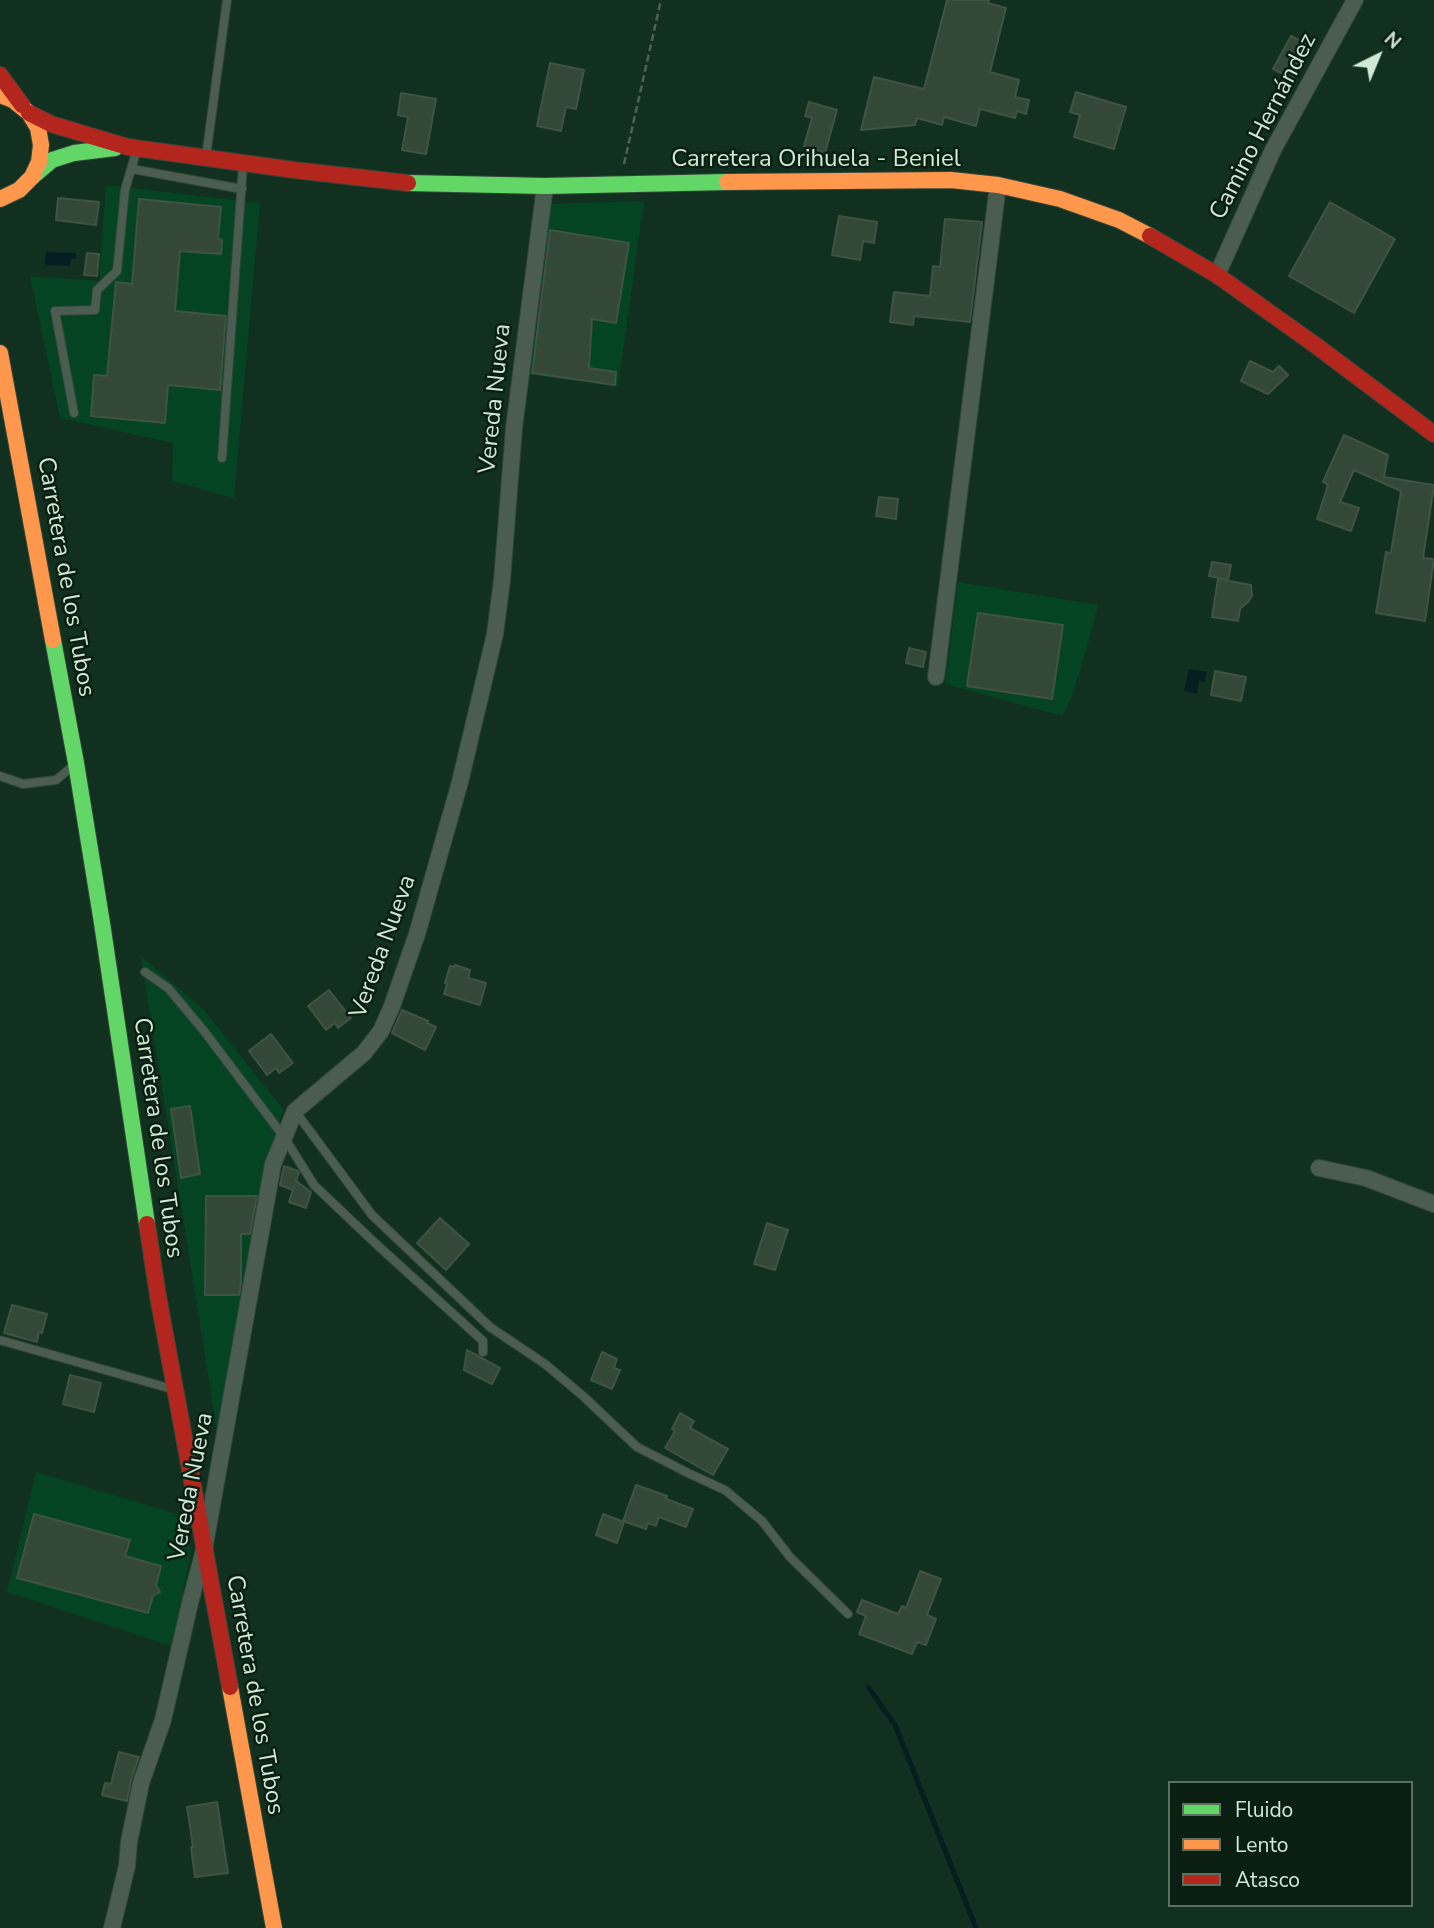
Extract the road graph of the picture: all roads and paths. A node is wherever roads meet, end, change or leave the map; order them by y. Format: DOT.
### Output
graph roads {
  1 [pos="227,0"];
  2 [pos="661,0"];
  3 [pos="1355,0"];
  4 [pos="0,75"];
  5 [pos="0,95"];
  6 [pos="26,110"];
  7 [pos="132,147"];
  8 [pos="206,158"];
  9 [pos="243,163"];
  10 [pos="132,169"];
  11 [pos="32,177"];
  12 [pos="620,183"];
  13 [pos="998,185"];
  14 [pos="545,186"];
  15 [pos="242,189"];
  16 [pos="1,200"];
  17 [pos="1217,275"];
  18 [pos="0,353"];
  19 [pos="74,413"];
  20 [pos="1434,434"];
  21 [pos="222,458"];
  22 [pos="936,677"];
  23 [pos="76,763"];
  24 [pos="0,776"];
  25 [pos="145,972"];
  26 [pos="295,1111"];
  27 [pos="284,1137"];
  28 [pos="1320,1168"];
  29 [pos="1434,1204"];
  30 [pos="0,1340"];
  31 [pos="483,1352"];
  32 [pos="175,1389"];
  33 [pos="204,1549"];
  34 [pos="848,1614"];
  35 [pos="112,1928"];
  36 [pos="274,1928"];
  1 -- 8 [label="lane"];
  2 -- 12 [label="path"];
  3 -- 17 [label="street, Camino Hernández"];
  4 -- 6 [label="main road"];
  5 -- 6 [label="main road, Carretera Orihuela - Beniel"];
  6 -- 7 [label="main road, Carretera Orihuela - Beniel"];
  6 -- 11 [label="main road"];
  7 -- 8 [label="main road, Carretera Orihuela - Beniel"];
  7 -- 10 [label="lane"];
  7 -- 11 [label="main road, Carretera Orihuela - Beniel"];
  8 -- 9 [label="main road, Carretera Orihuela - Beniel"];
  9 -- 14 [label="main road, Carretera Orihuela - Beniel"];
  9 -- 15 [label="lane"];
  10 -- 15 [label="lane"];
  10 -- 19 [label="lane"];
  11 -- 16 [label="main road, Carretera Orihuela - Beniel"];
  12 -- 13 [label="main road, Carretera Orihuela - Beniel"];
  12 -- 14 [label="main road, Carretera Orihuela - Beniel"];
  13 -- 17 [label="main road, Carretera Orihuela - Beniel"];
  13 -- 22 [label="street"];
  14 -- 26 [label="street, Vereda Nueva"];
  15 -- 21 [label="lane"];
  17 -- 20 [label="main road, Carretera Orihuela - Beniel"];
  18 -- 23 [label="main road, Carretera de los Tubos"];
  23 -- 24 [label="lane"];
  23 -- 32 [label="main road, Carretera de los Tubos"];
  25 -- 27 [label="lane"];
  26 -- 27 [label="street, Vereda Nueva"];
  26 -- 34 [label="lane"];
  27 -- 31 [label="lane"];
  27 -- 33 [label="street, Vereda Nueva"];
  28 -- 29 [label="street"];
  30 -- 32 [label="lane"];
  32 -- 33 [label="main road, Carretera de los Tubos"];
  33 -- 35 [label="street, Vereda Nueva"];
  33 -- 36 [label="main road, Carretera de los Tubos"];
}
